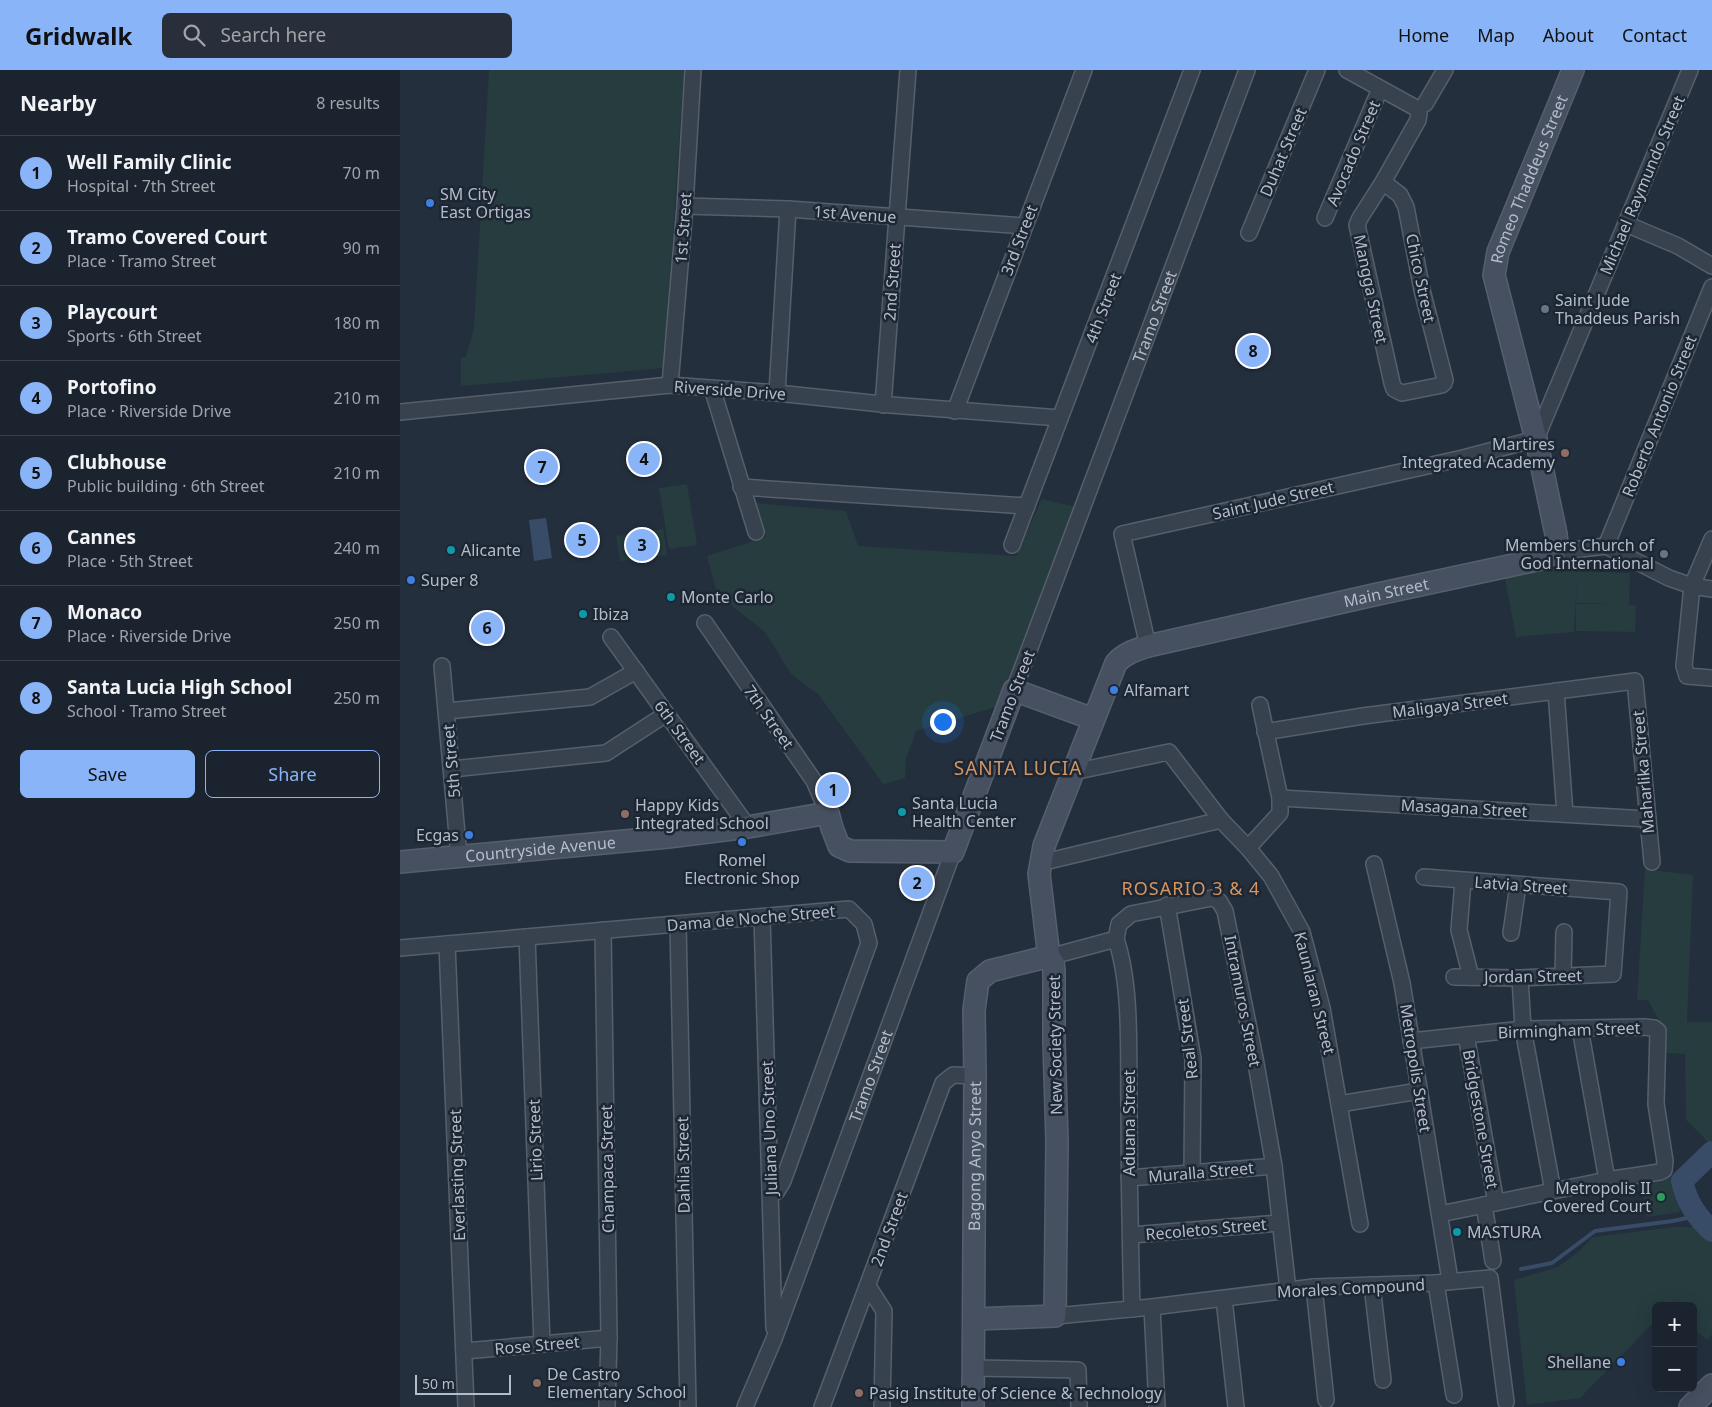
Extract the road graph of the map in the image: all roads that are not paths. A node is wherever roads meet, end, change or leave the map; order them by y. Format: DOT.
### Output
graph roads {
  1 [pos="693,70"];
  2 [pos="908,70"];
  3 [pos="1084,70"];
  4 [pos="1192,70"];
  5 [pos="1247,70"];
  6 [pos="1317,70"];
  7 [pos="1346,70"];
  8 [pos="1445,70"];
  9 [pos="1573,70"];
  10 [pos="1690,70"];
  11 [pos="1380,89"];
  12 [pos="1425,104"];
  13 [pos="1383,182"];
  14 [pos="685,206"];
  15 [pos="788,209"];
  16 [pos="897,217"];
  17 [pos="1325,218"];
  18 [pos="1626,224"];
  19 [pos="1024,226"];
  20 [pos="1249,233"];
  21 [pos="1712,266"];
  22 [pos="1712,287"];
  23 [pos="1392,383"];
  24 [pos="670,385"];
  25 [pos="712,388"];
  26 [pos="778,393"];
  27 [pos="883,405"];
  28 [pos="955,411"];
  29 [pos="400,412"];
  30 [pos="1060,418"];
  31 [pos="1536,439"];
  32 [pos="741,487"];
  33 [pos="1027,506"];
  34 [pos="756,532"];
  35 [pos="1712,539"];
  36 [pos="1012,545"];
  37 [pos="1606,546"];
  38 [pos="1555,552"];
  39 [pos="1692,586"];
  40 [pos="1712,588"];
  41 [pos="705,623"];
  42 [pos="611,637"];
  43 [pos="1148,646"];
  44 [pos="442,666"];
  45 [pos="636,671"];
  46 [pos="1712,678"];
  47 [pos="1635,681"];
  48 [pos="1014,690"];
  49 [pos="1556,691"];
  50 [pos="1260,705"];
  51 [pos="447,711"];
  52 [pos="666,714"];
  53 [pos="1093,719"];
  54 [pos="1265,732"];
  55 [pos="452,770"];
  56 [pos="1073,772"];
  57 [pos="1280,798"];
  58 [pos="828,813"];
  59 [pos="1565,814"];
  60 [pos="1648,819"];
  61 [pos="1221,820"];
  62 [pos="748,827"];
  63 [pos="1248,848"];
  64 [pos="953,852"];
  65 [pos="459,857"];
  66 [pos="400,862"];
  67 [pos="1652,862"];
  68 [pos="1040,863"];
  69 [pos="1374,864"];
  70 [pos="1424,877"];
  71 [pos="1463,880"];
  72 [pos="1518,885"];
  73 [pos="1167,906"];
  74 [pos="762,917"];
  75 [pos="678,924"];
  76 [pos="603,930"];
  77 [pos="1564,932"];
  78 [pos="1511,933"];
  79 [pos="528,937"];
  80 [pos="1116,939"];
  81 [pos="446,944"];
  82 [pos="400,948"];
  83 [pos="1049,957"];
  84 [pos="1613,974"];
  85 [pos="1563,976"];
  86 [pos="1454,977"];
  87 [pos="1471,977"];
  88 [pos="1520,978"];
  89 [pos="1580,1028"];
  90 [pos="1523,1029"];
  91 [pos="1466,1035"];
  92 [pos="1411,1041"];
  93 [pos="975,1076"];
  94 [pos="1419,1091"];
  95 [pos="1339,1104"];
  96 [pos="1274,1166"];
  97 [pos="1192,1173"];
  98 [pos="1129,1178"];
  99 [pos="1607,1180"];
  100 [pos="1553,1191"];
  101 [pos="771,1195"];
  102 [pos="1490,1204"];
  103 [pos="1440,1214"];
  104 [pos="1280,1223"];
  105 [pos="1360,1224"];
  106 [pos="1131,1235"];
  107 [pos="1493,1260"];
  108 [pos="1450,1274"];
  109 [pos="1436,1283"];
  110 [pos="1372,1285"];
  111 [pos="868,1286"];
  112 [pos="1314,1287"];
  113 [pos="1288,1290"];
  114 [pos="1218,1300"];
  115 [pos="1152,1307"];
  116 [pos="1132,1309"];
  117 [pos="1055,1316"];
  118 [pos="974,1319"];
  119 [pos="609,1338"];
  120 [pos="774,1339"];
  121 [pos="542,1344"];
  122 [pos="465,1351"];
  123 [pos="974,1368"];
  124 [pos="1383,1380"];
  125 [pos="1712,1385"];
  126 [pos="1454,1395"];
  127 [pos="1326,1400"];
  128 [pos="1506,1402"];
  129 [pos="466,1407"];
  130 [pos="607,1407"];
  131 [pos="688,1407"];
  132 [pos="745,1407"];
  133 [pos="822,1407"];
  134 [pos="882,1407"];
  135 [pos="973,1407"];
  136 [pos="1079,1407"];
  137 [pos="1157,1407"];
  138 [pos="1236,1407"];
  139 [pos="1690,1407"];
  1 -- 14 [label="street, 1st Street"];
  2 -- 16 [label="street, 2nd Street"];
  3 -- 19 [label="street, 3rd Street"];
  4 -- 30 [label="street, 4th Street"];
  5 -- 48 [label="street, Tramo Street"];
  6 -- 20 [label="street, Duhat Street"];
  7 -- 11 [label="street"];
  8 -- 12 [label="street"];
  9 -- 31 [label="street, Romeo Thaddeus Street"];
  10 -- 18 [label="street, Michael Raymundo Street"];
  11 -- 13 [label="street, Mangga Street"];
  11 -- 17 [label="street, Avocado Street"];
  13 -- 23 [label="street, Mangga Street"];
  13 -- 23 [label="street, Chico Street"];
  14 -- 15 [label="street, 1st Avenue"];
  14 -- 24 [label="street, 1st Street"];
  15 -- 16 [label="street, 1st Avenue"];
  15 -- 26 [label="street"];
  16 -- 19 [label="street, 1st Avenue"];
  16 -- 27 [label="street, 2nd Street"];
  18 -- 21 [label="street"];
  18 -- 31 [label="street, Michael Raymundo Street"];
  19 -- 28 [label="street, 3rd Street"];
  22 -- 37 [label="street, Roberto Antonio Street"];
  24 -- 25 [label="street, Riverside Drive"];
  24 -- 29 [label="street, Riverside Drive"];
  25 -- 26 [label="street, Riverside Drive"];
  25 -- 32 [label="street"];
  26 -- 27 [label="street, Riverside Drive"];
  27 -- 28 [label="street, Riverside Drive"];
  28 -- 30 [label="street, Riverside Drive"];
  30 -- 33 [label="street, 4th Street"];
  31 -- 38 [label="street, Romeo Thaddeus Street"];
  31 -- 43 [label="street, Saint Jude Street"];
  32 -- 33 [label="street"];
  32 -- 34 [label="street"];
  33 -- 36 [label="street, 4th Street"];
  35 -- 39 [label="street"];
  37 -- 38 [label="street, Main Street"];
  37 -- 39 [label="street"];
  38 -- 43 [label="street, Main Street"];
  39 -- 40 [label="street"];
  39 -- 46 [label="street"];
  41 -- 58 [label="street, 7th Street"];
  42 -- 45 [label="street, 6th Street"];
  43 -- 53 [label="street, Main Street"];
  44 -- 51 [label="street, 5th Street"];
  45 -- 51 [label="street"];
  45 -- 52 [label="street, 6th Street"];
  47 -- 49 [label="street, Maligaya Street"];
  47 -- 60 [label="street, Maharlika Street"];
  48 -- 53 [label="street"];
  48 -- 64 [label="street, Tramo Street"];
  49 -- 54 [label="street, Maligaya Street"];
  49 -- 59 [label="street"];
  50 -- 54 [label="street"];
  51 -- 55 [label="street, 5th Street"];
  52 -- 55 [label="street"];
  52 -- 62 [label="street, 6th Street"];
  53 -- 56 [label="street, New Society Street"];
  54 -- 57 [label="street"];
  55 -- 65 [label="street, 5th Street"];
  56 -- 61 [label="street, Kaunlaran Street"];
  56 -- 68 [label="street, New Society Street"];
  57 -- 59 [label="street, Masagana Street"];
  57 -- 63 [label="street"];
  58 -- 62 [label="street, Countryside Avenue"];
  58 -- 64 [label="street"];
  59 -- 60 [label="street, Masagana Street"];
  60 -- 67 [label="street, Maharlika Street"];
  61 -- 63 [label="street, Kaunlaran Street"];
  61 -- 68 [label="street"];
  62 -- 65 [label="street, Countryside Avenue"];
  63 -- 95 [label="street, Kaunlaran Street"];
  64 -- 120 [label="street, Tramo Street"];
  65 -- 66 [label="street, Countryside Avenue"];
  68 -- 83 [label="street, New Society Street"];
  69 -- 92 [label="street, Metropolis Street"];
  70 -- 71 [label="street, Latvia Street"];
  71 -- 72 [label="street, Latvia Street"];
  71 -- 87 [label="street"];
  72 -- 78 [label="street"];
  72 -- 84 [label="street, Latvia Street"];
  73 -- 80 [label="street, Intramuros Street"];
  73 -- 96 [label="street, Intramuros Street"];
  73 -- 97 [label="street, Real Street"];
  74 -- 75 [label="street, Dama de Noche Street"];
  74 -- 101 [label="street, Juliana Uno Street"];
  74 -- 101 [label="street, Dama de Noche Street"];
  75 -- 76 [label="street, Dama de Noche Street"];
  75 -- 131 [label="street, Dahlia Street"];
  76 -- 79 [label="street, Dama de Noche Street"];
  76 -- 119 [label="street, Champaca Street"];
  77 -- 85 [label="street"];
  79 -- 81 [label="street, Dama de Noche Street"];
  79 -- 121 [label="street, Lirio Street"];
  80 -- 83 [label="street"];
  80 -- 98 [label="street, Aduana Street"];
  81 -- 82 [label="street, Dama de Noche Street"];
  81 -- 122 [label="street, Everlasting Street"];
  83 -- 93 [label="street, Bagong Anyo Street"];
  83 -- 117 [label="street, New Society Street"];
  84 -- 85 [label="street, Jordan Street"];
  85 -- 88 [label="street, Jordan Street"];
  86 -- 87 [label="street, Jordan Street"];
  87 -- 88 [label="street, Jordan Street"];
  88 -- 90 [label="street"];
  89 -- 90 [label="street, Birmingham Street"];
  89 -- 99 [label="street"];
  89 -- 99 [label="street, Birmingham Street"];
  90 -- 91 [label="street, Birmingham Street"];
  90 -- 100 [label="street"];
  91 -- 92 [label="street, Birmingham Street"];
  91 -- 102 [label="street, Bridgestone Street"];
  92 -- 94 [label="street, Metropolis Street"];
  93 -- 111 [label="street, 2nd Street"];
  93 -- 118 [label="street, Bagong Anyo Street"];
  94 -- 95 [label="street"];
  94 -- 103 [label="street, Metropolis Street"];
  95 -- 105 [label="street, Kaunlaran Street"];
  96 -- 97 [label="street, Muralla Street"];
  96 -- 104 [label="street, Intramuros Street"];
  97 -- 98 [label="street, Muralla Street"];
  98 -- 106 [label="street, Aduana Street"];
  99 -- 100 [label="street, Birmingham Street"];
  100 -- 102 [label="street, Birmingham Street"];
  101 -- 120 [label="street, Juliana Uno Street"];
  102 -- 103 [label="street, Birmingham Street"];
  102 -- 107 [label="street, Bridgestone Street"];
  103 -- 108 [label="street, Metropolis Street"];
  104 -- 106 [label="street, Recoletos Street"];
  104 -- 113 [label="street, Intramuros Street"];
  106 -- 116 [label="street, Aduana Street"];
  109 -- 110 [label="street, Morales Compound"];
  109 -- 126 [label="street"];
  109 -- 128 [label="street, Morales Compound"];
  110 -- 112 [label="street, Morales Compound"];
  110 -- 124 [label="street"];
  111 -- 133 [label="street, 2nd Street"];
  111 -- 134 [label="street"];
  112 -- 113 [label="street, Morales Compound"];
  112 -- 127 [label="street"];
  113 -- 114 [label="street, Morales Compound"];
  114 -- 115 [label="street, Morales Compound"];
  114 -- 138 [label="street"];
  115 -- 116 [label="street, Morales Compound"];
  115 -- 137 [label="street"];
  116 -- 117 [label="street, Morales Compound"];
  117 -- 118 [label="street"];
  118 -- 123 [label="street, Bagong Anyo Street"];
  119 -- 121 [label="street, Rose Street"];
  119 -- 130 [label="street, Champaca Street"];
  120 -- 132 [label="street, Tramo Street"];
  121 -- 122 [label="street, Rose Street"];
  122 -- 129 [label="street, Everlasting Street"];
  123 -- 135 [label="street, Bagong Anyo Street"];
  123 -- 136 [label="street"];
  125 -- 139 [label="street"];
}
